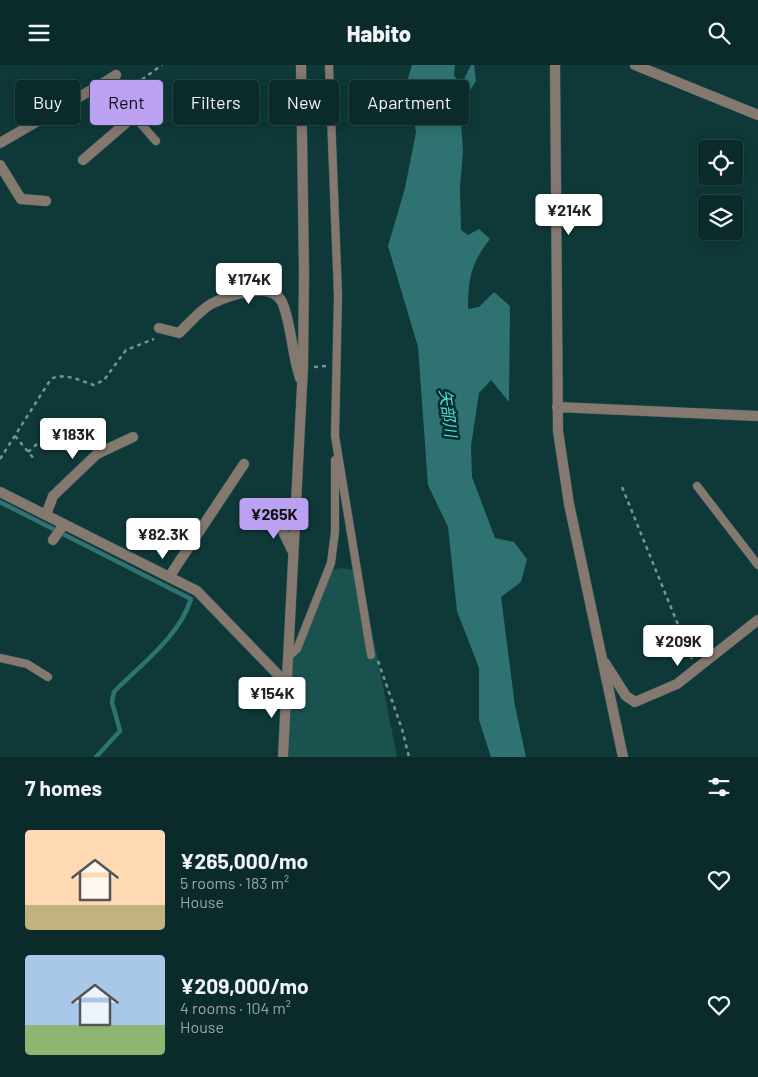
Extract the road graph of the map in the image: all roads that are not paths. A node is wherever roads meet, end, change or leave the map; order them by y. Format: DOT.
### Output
graph roads {
  1 [pos="301,65"];
  2 [pos="329,65"];
  3 [pos="555,65"];
  4 [pos="635,65"];
  5 [pos="116,75"];
  6 [pos="108,80"];
  7 [pos="90,91"];
  8 [pos="758,115"];
  9 [pos="124,125"];
  10 [pos="142,125"];
  11 [pos="156,141"];
  12 [pos="0,143"];
  13 [pos="83,160"];
  14 [pos="0,165"];
  15 [pos="46,201"];
  16 [pos="159,328"];
  17 [pos="302,385"];
  18 [pos="557,407"];
  19 [pos="758,415"];
  20 [pos="335,436"];
  21 [pos="133,437"];
  22 [pos="244,464"];
  23 [pos="697,486"];
  24 [pos="0,492"];
  25 [pos="46,515"];
  26 [pos="275,515"];
  27 [pos="64,524"];
  28 [pos="53,540"];
  29 [pos="294,554"];
  30 [pos="758,565"];
  31 [pos="169,577"];
  32 [pos="758,620"];
  33 [pos="371,653"];
  34 [pos="288,657"];
  35 [pos="601,657"];
  36 [pos="0,658"];
  37 [pos="48,677"];
  38 [pos="286,683"];
  39 [pos="283,757"];
  40 [pos="623,757"];
  1 -- 17 [label="street"];
  2 -- 20 [label="lane"];
  3 -- 18 [label="street"];
  4 -- 8 [label="street"];
  5 -- 6 [label="street"];
  7 -- 12 [label="street"];
  9 -- 13 [label="street"];
  10 -- 11 [label="lane"];
  14 -- 15 [label="street"];
  16 -- 17 [label="street"];
  17 -- 29 [label="street"];
  18 -- 19 [label="street"];
  18 -- 35 [label="street"];
  20 -- 33 [label="lane"];
  20 -- 34 [label="lane"];
  21 -- 25 [label="street"];
  22 -- 31 [label="street"];
  23 -- 30 [label="lane"];
  24 -- 25 [label="street"];
  25 -- 27 [label="street"];
  26 -- 29 [label="street"];
  27 -- 28 [label="street"];
  27 -- 31 [label="street"];
  29 -- 34 [label="street"];
  31 -- 38 [label="street"];
  32 -- 35 [label="street"];
  34 -- 38 [label="street"];
  35 -- 40 [label="street"];
  36 -- 37 [label="lane"];
  38 -- 39 [label="street"];
}
